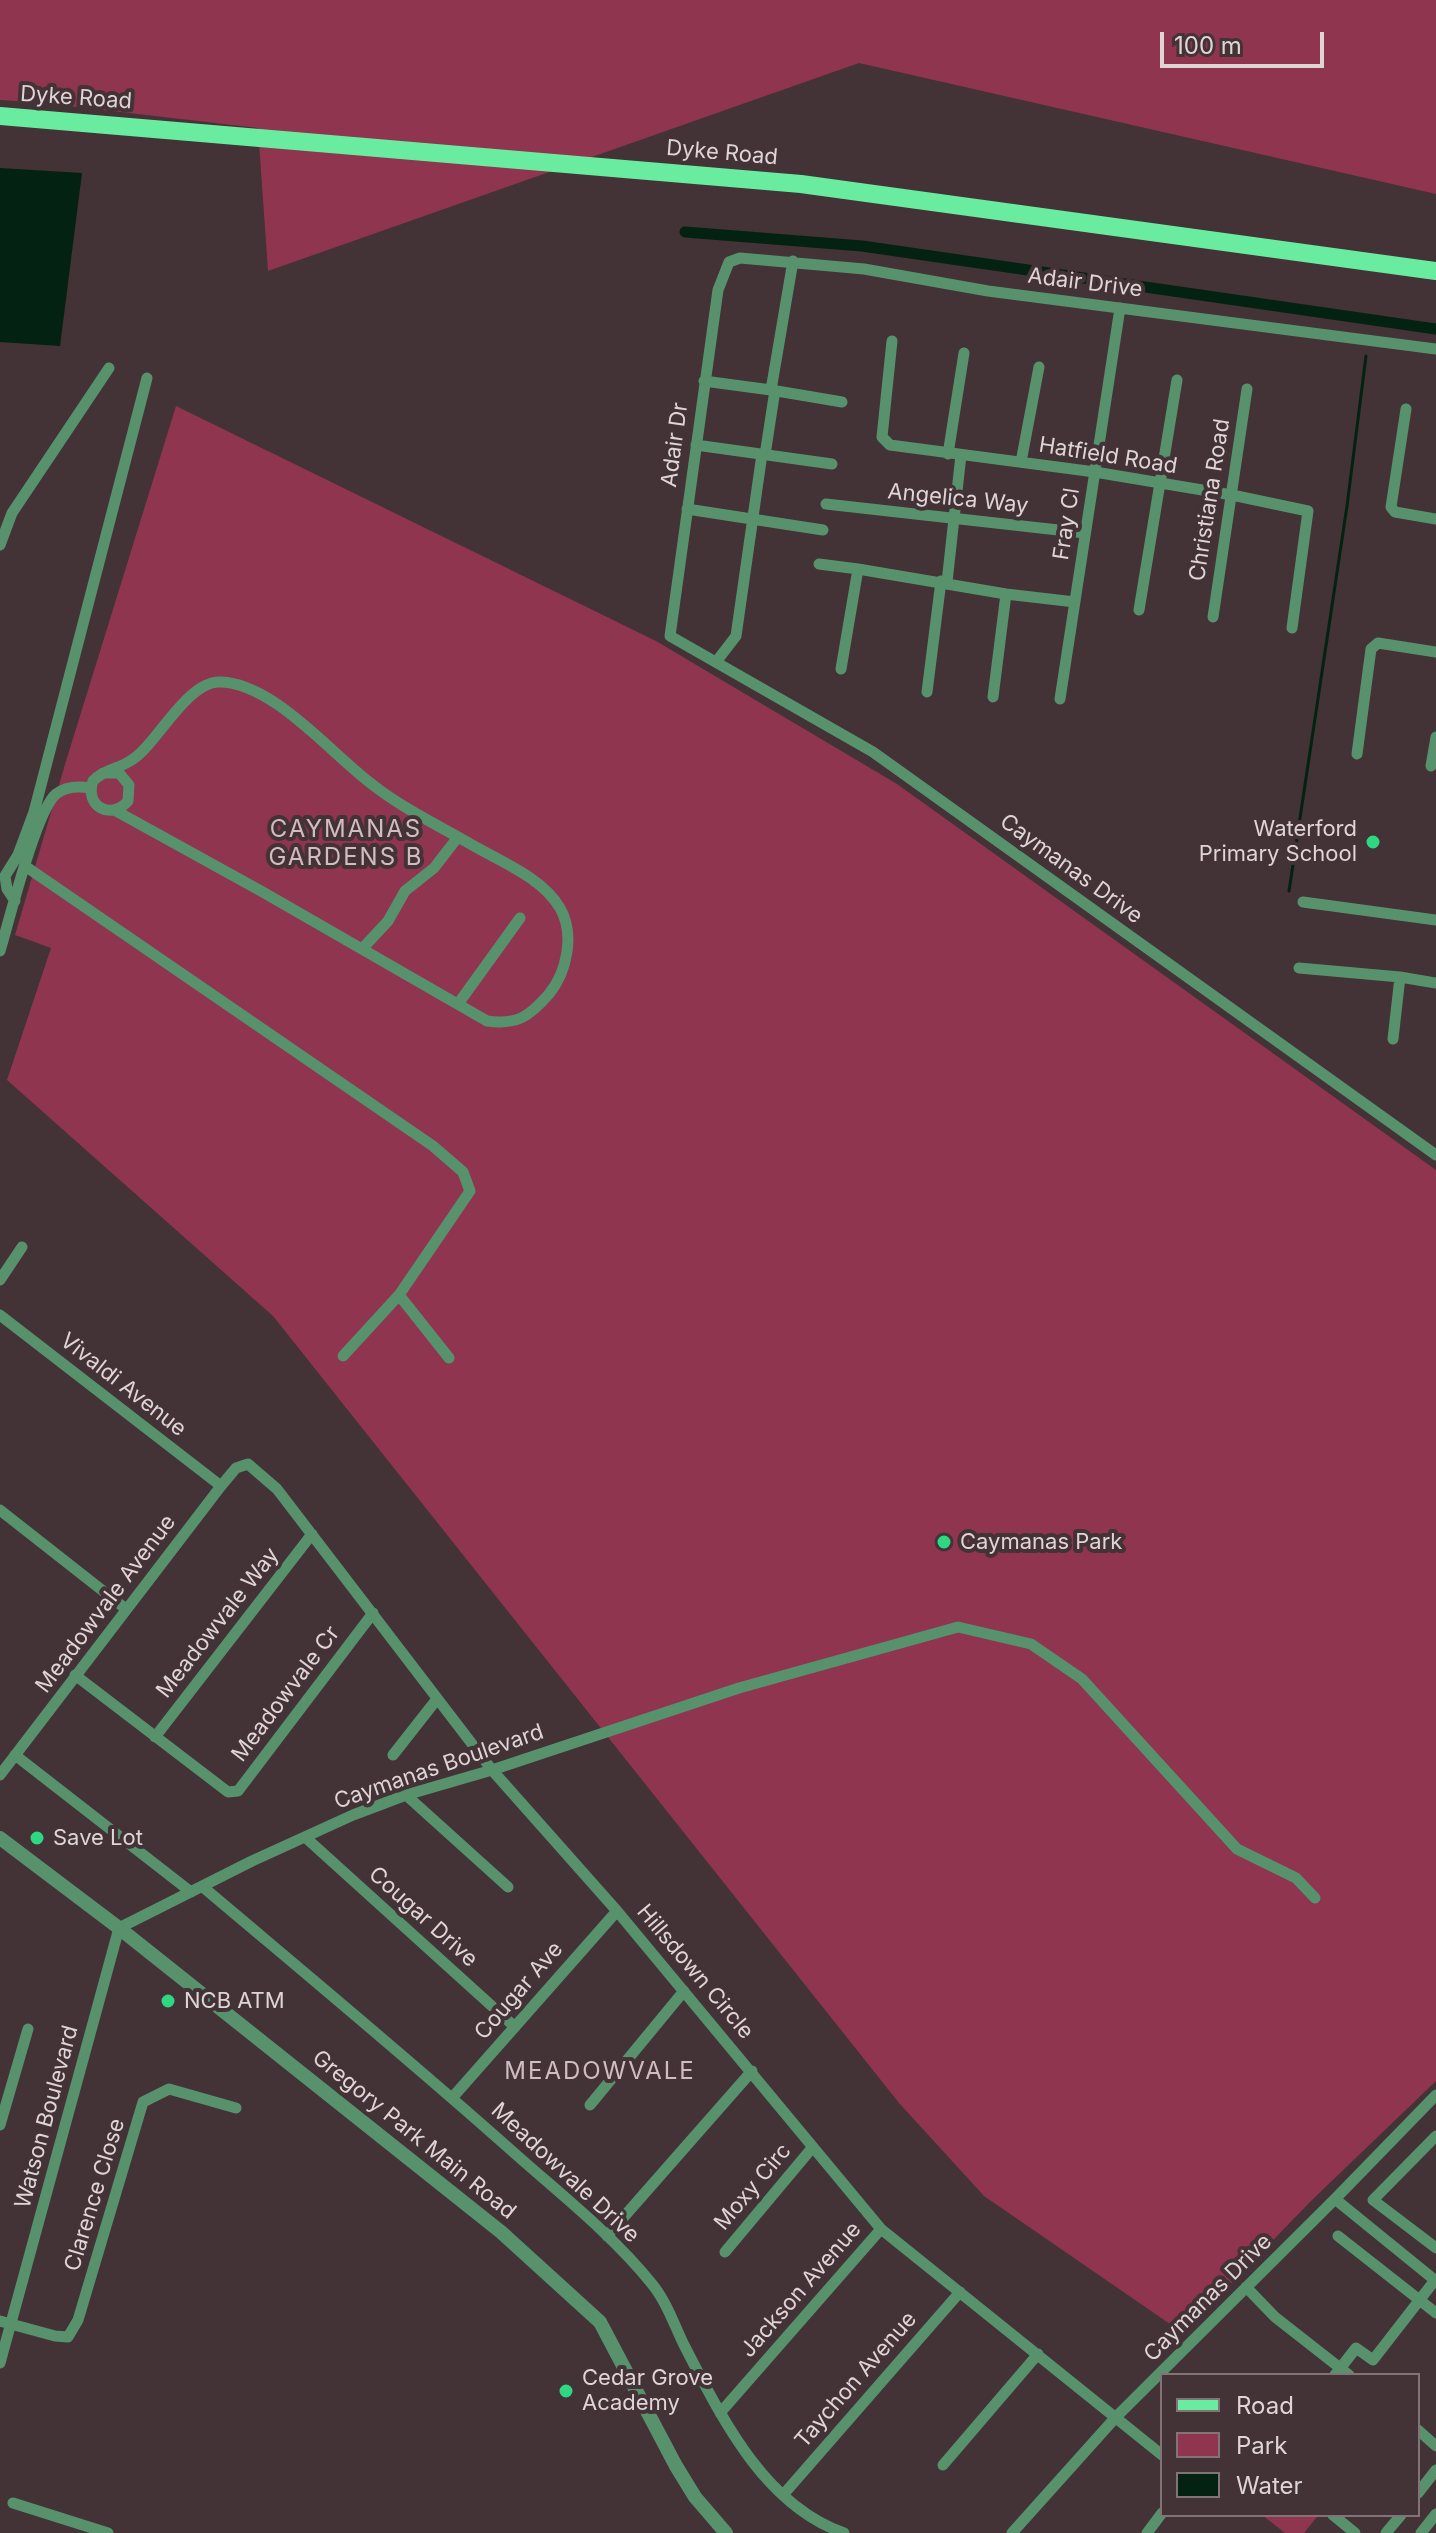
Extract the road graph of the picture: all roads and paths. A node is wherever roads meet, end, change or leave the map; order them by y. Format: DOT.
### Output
graph roads {
  1 [pos="0,116"];
  2 [pos="793,261"];
  3 [pos="729,262"];
  4 [pos="1436,271"];
  5 [pos="1120,308"];
  6 [pos="892,341"];
  7 [pos="1436,349"];
  8 [pos="964,353"];
  9 [pos="1039,367"];
  10 [pos="109,368"];
  11 [pos="147,378"];
  12 [pos="1177,380"];
  13 [pos="704,381"];
  14 [pos="1247,389"];
  15 [pos="773,390"];
  16 [pos="842,402"];
  17 [pos="1406,409"];
  18 [pos="696,445"];
  19 [pos="948,454"];
  20 [pos="764,455"];
  21 [pos="961,455"];
  22 [pos="1021,462"];
  23 [pos="832,464"];
  24 [pos="1095,472"];
  25 [pos="1160,484"];
  26 [pos="1232,495"];
  27 [pos="826,504"];
  28 [pos="687,509"];
  29 [pos="753,519"];
  30 [pos="1436,519"];
  31 [pos="956,520"];
  32 [pos="823,530"];
  33 [pos="1085,533"];
  34 [pos="0,545"];
  35 [pos="819,564"];
  36 [pos="858,569"];
  37 [pos="944,582"];
  38 [pos="1006,594"];
  39 [pos="1075,602"];
  40 [pos="1139,610"];
  41 [pos="1213,617"];
  42 [pos="1292,628"];
  43 [pos="670,636"];
  44 [pos="1436,652"];
  45 [pos="716,662"];
  46 [pos="841,669"];
  47 [pos="927,692"];
  48 [pos="993,697"];
  49 [pos="1060,699"];
  50 [pos="1436,737"];
  51 [pos="1357,754"];
  52 [pos="1431,766"];
  53 [pos="103,773"];
  54 [pos="91,788"];
  55 [pos="116,811"];
  56 [pos="458,837"];
  57 [pos="25,866"];
  58 [pos="15,901"];
  59 [pos="1303,902"];
  60 [pos="520,918"];
  61 [pos="1436,920"];
  62 [pos="362,949"];
  63 [pos="0,951"];
  64 [pos="1299,968"];
  65 [pos="1400,977"];
  66 [pos="1436,983"];
  67 [pos="458,1004"];
  68 [pos="1393,1039"];
  69 [pos="1436,1155"];
  70 [pos="22,1247"];
  71 [pos="0,1280"];
  72 [pos="399,1295"];
  73 [pos="0,1315"];
  74 [pos="343,1356"];
  75 [pos="449,1358"];
  76 [pos="248,1464"];
  77 [pos="221,1486"];
  78 [pos="0,1510"];
  79 [pos="312,1534"];
  80 [pos="126,1609"];
  81 [pos="373,1613"];
  82 [pos="75,1675"];
  83 [pos="437,1699"];
  84 [pos="155,1737"];
  85 [pos="15,1755"];
  86 [pos="393,1755"];
  87 [pos="492,1770"];
  88 [pos="0,1775"];
  89 [pos="406,1795"];
  90 [pos="305,1837"];
  91 [pos="0,1838"];
  92 [pos="508,1887"];
  93 [pos="197,1890"];
  94 [pos="1315,1898"];
  95 [pos="617,1911"];
  96 [pos="119,1928"];
  97 [pos="684,1991"];
  98 [pos="515,2027"];
  99 [pos="28,2029"];
  100 [pos="752,2071"];
  101 [pos="1436,2095"];
  102 [pos="452,2098"];
  103 [pos="3,2105"];
  104 [pos="590,2105"];
  105 [pos="236,2108"];
  106 [pos="0,2125"];
  107 [pos="1436,2136"];
  108 [pos="812,2148"];
  109 [pos="1335,2199"];
  110 [pos="881,2229"];
  111 [pos="607,2236"];
  112 [pos="1338,2236"];
  113 [pos="1436,2248"];
  114 [pos="725,2252"];
  115 [pos="1436,2281"];
  116 [pos="1246,2287"];
  117 [pos="960,2292"];
  118 [pos="1419,2301"];
  119 [pos="1436,2313"];
  120 [pos="6,2323"];
  121 [pos="1038,2354"];
  122 [pos="0,2363"];
  123 [pos="1166,2373"];
  124 [pos="1342,2373"];
  125 [pos="1158,2382"];
  126 [pos="720,2413"];
  127 [pos="1116,2417"];
  128 [pos="1420,2432"];
  129 [pos="1436,2446"];
  130 [pos="1160,2453"];
  131 [pos="943,2465"];
  132 [pos="1436,2470"];
  133 [pos="1420,2490"];
  134 [pos="783,2495"];
  135 [pos="13,2503"];
  136 [pos="1436,2514"];
  137 [pos="1160,2516"];
  138 [pos="1335,2517"];
  139 [pos="1399,2517"];
  140 [pos="108,2533"];
  141 [pos="726,2533"];
  142 [pos="844,2533"];
  143 [pos="1012,2533"];
  144 [pos="1147,2533"];
  145 [pos="1355,2533"];
  146 [pos="1386,2533"];
  147 [pos="1421,2533"];
  1 -- 4 [label="main road, Dyke Road"];
  2 -- 3 [label="street, Adair Drive"];
  2 -- 5 [label="street, Adair Drive"];
  2 -- 15 [label="street"];
  3 -- 13 [label="street, Adair Dr"];
  5 -- 7 [label="street, Adair Drive"];
  5 -- 24 [label="street, Fray Cl"];
  6 -- 19 [label="street, Hatfield Road"];
  8 -- 19 [label="street"];
  9 -- 22 [label="street"];
  10 -- 34 [label="street"];
  11 -- 58 [label="street"];
  12 -- 25 [label="street"];
  13 -- 15 [label="street"];
  13 -- 18 [label="street, Adair Dr"];
  14 -- 26 [label="street, Christiana Road"];
  15 -- 16 [label="street"];
  15 -- 20 [label="street"];
  17 -- 30 [label="street"];
  18 -- 20 [label="street"];
  18 -- 28 [label="street, Adair Dr"];
  19 -- 21 [label="street, Hatfield Road"];
  20 -- 23 [label="street"];
  20 -- 29 [label="street"];
  21 -- 22 [label="street, Hatfield Road"];
  21 -- 31 [label="street"];
  22 -- 24 [label="street, Hatfield Road"];
  24 -- 25 [label="street, Hatfield Road"];
  24 -- 33 [label="street, Fray Cl"];
  25 -- 26 [label="street, Hatfield Road"];
  25 -- 40 [label="street"];
  26 -- 41 [label="street, Christiana Road"];
  26 -- 42 [label="street, Hatfield Road"];
  27 -- 31 [label="street, Angelica Way"];
  28 -- 29 [label="street"];
  28 -- 43 [label="street, Adair Dr"];
  29 -- 32 [label="street"];
  29 -- 45 [label="street"];
  31 -- 33 [label="street, Angelica Way"];
  31 -- 37 [label="street"];
  33 -- 39 [label="street, Fray Cl"];
  35 -- 36 [label="street"];
  36 -- 37 [label="street"];
  36 -- 46 [label="street"];
  37 -- 38 [label="street"];
  37 -- 47 [label="street"];
  38 -- 39 [label="street"];
  38 -- 48 [label="street"];
  39 -- 49 [label="street, Fray Cl"];
  43 -- 45 [label="street, Caymanas Drive"];
  44 -- 51 [label="street"];
  45 -- 69 [label="street, Caymanas Drive"];
  50 -- 52 [label="street"];
  53 -- 54 [label="street"];
  53 -- 55 [label="street"];
  53 -- 56 [label="street"];
  54 -- 55 [label="street"];
  54 -- 57 [label="street"];
  55 -- 62 [label="street"];
  56 -- 62 [label="street"];
  56 -- 67 [label="street"];
  57 -- 58 [label="street"];
  57 -- 72 [label="street"];
  58 -- 63 [label="street"];
  59 -- 61 [label="street"];
  60 -- 67 [label="street"];
  62 -- 67 [label="street"];
  64 -- 65 [label="street"];
  65 -- 66 [label="street"];
  65 -- 68 [label="street"];
  70 -- 71 [label="street"];
  72 -- 74 [label="street"];
  72 -- 75 [label="street"];
  73 -- 77 [label="street, Vivaldi Avenue"];
  76 -- 77 [label="street, Meadowvale Avenue"];
  76 -- 79 [label="street, Hillsdown Circle"];
  77 -- 80 [label="street, Meadowvale Avenue"];
  78 -- 80 [label="street"];
  79 -- 81 [label="street, Hillsdown Circle"];
  79 -- 84 [label="street, Meadowvale Way"];
  80 -- 82 [label="street, Meadowvale Avenue"];
  81 -- 83 [label="street, Hillsdown Circle"];
  81 -- 84 [label="street, Meadowvale Cr"];
  82 -- 84 [label="street, Meadowvale Cr"];
  82 -- 85 [label="street, Meadowvale Avenue"];
  83 -- 86 [label="street"];
  83 -- 87 [label="street, Hillsdown Circle"];
  85 -- 88 [label="street, Meadowvale Avenue"];
  85 -- 93 [label="street, Meadowvale Drive"];
  87 -- 89 [label="street, Caymanas Boulevard"];
  87 -- 94 [label="street, Caymanas Boulevard"];
  87 -- 95 [label="street, Hillsdown Circle"];
  89 -- 90 [label="street, Caymanas Boulevard"];
  89 -- 92 [label="street"];
  90 -- 93 [label="street, Caymanas Boulevard"];
  90 -- 98 [label="street, Cougar Drive"];
  91 -- 96 [label="street, Gregory Park Main Road"];
  93 -- 96 [label="street, Caymanas Boulevard"];
  93 -- 102 [label="street, Meadowvale Drive"];
  95 -- 97 [label="street, Hillsdown Circle"];
  95 -- 98 [label="street, Cougar Ave"];
  96 -- 120 [label="street, Watson Boulevard"];
  96 -- 141 [label="street, Gregory Park Main Road"];
  97 -- 100 [label="street, Hillsdown Circle"];
  97 -- 104 [label="street"];
  98 -- 102 [label="street, Cougar Ave"];
  99 -- 103 [label="street"];
  100 -- 108 [label="street, Hillsdown Circle"];
  100 -- 111 [label="street"];
  101 -- 109 [label="street, Caymanas Drive"];
  102 -- 111 [label="street, Meadowvale Drive"];
  103 -- 106 [label="street"];
  105 -- 120 [label="street, Clarence Close"];
  107 -- 113 [label="street"];
  108 -- 110 [label="street, Hillsdown Circle"];
  108 -- 114 [label="street, Moxy Circ"];
  109 -- 115 [label="street"];
  109 -- 116 [label="street, Caymanas Drive"];
  110 -- 117 [label="street, Hillsdown Circle"];
  110 -- 126 [label="street, Jackson Avenue"];
  111 -- 126 [label="street, Meadowvale Drive"];
  112 -- 118 [label="street"];
  115 -- 118 [label="street"];
  116 -- 123 [label="street, Caymanas Drive"];
  116 -- 124 [label="street"];
  117 -- 121 [label="street, Hillsdown Circle"];
  117 -- 134 [label="street, Taychon Avenue"];
  118 -- 119 [label="street"];
  118 -- 124 [label="street"];
  120 -- 122 [label="street, Watson Boulevard"];
  121 -- 127 [label="street, Hillsdown Circle"];
  121 -- 131 [label="street"];
  125 -- 127 [label="street, Caymanas Drive"];
  126 -- 134 [label="street, Meadowvale Drive"];
  127 -- 130 [label="street, Hillsdown Circle"];
  127 -- 143 [label="street, Caymanas Drive"];
  128 -- 129 [label="street"];
  132 -- 133 [label="street"];
  134 -- 142 [label="street, Meadowvale Drive"];
  135 -- 140 [label="street"];
  136 -- 147 [label="street"];
  137 -- 144 [label="street"];
  138 -- 145 [label="street"];
  139 -- 146 [label="street"];
}
